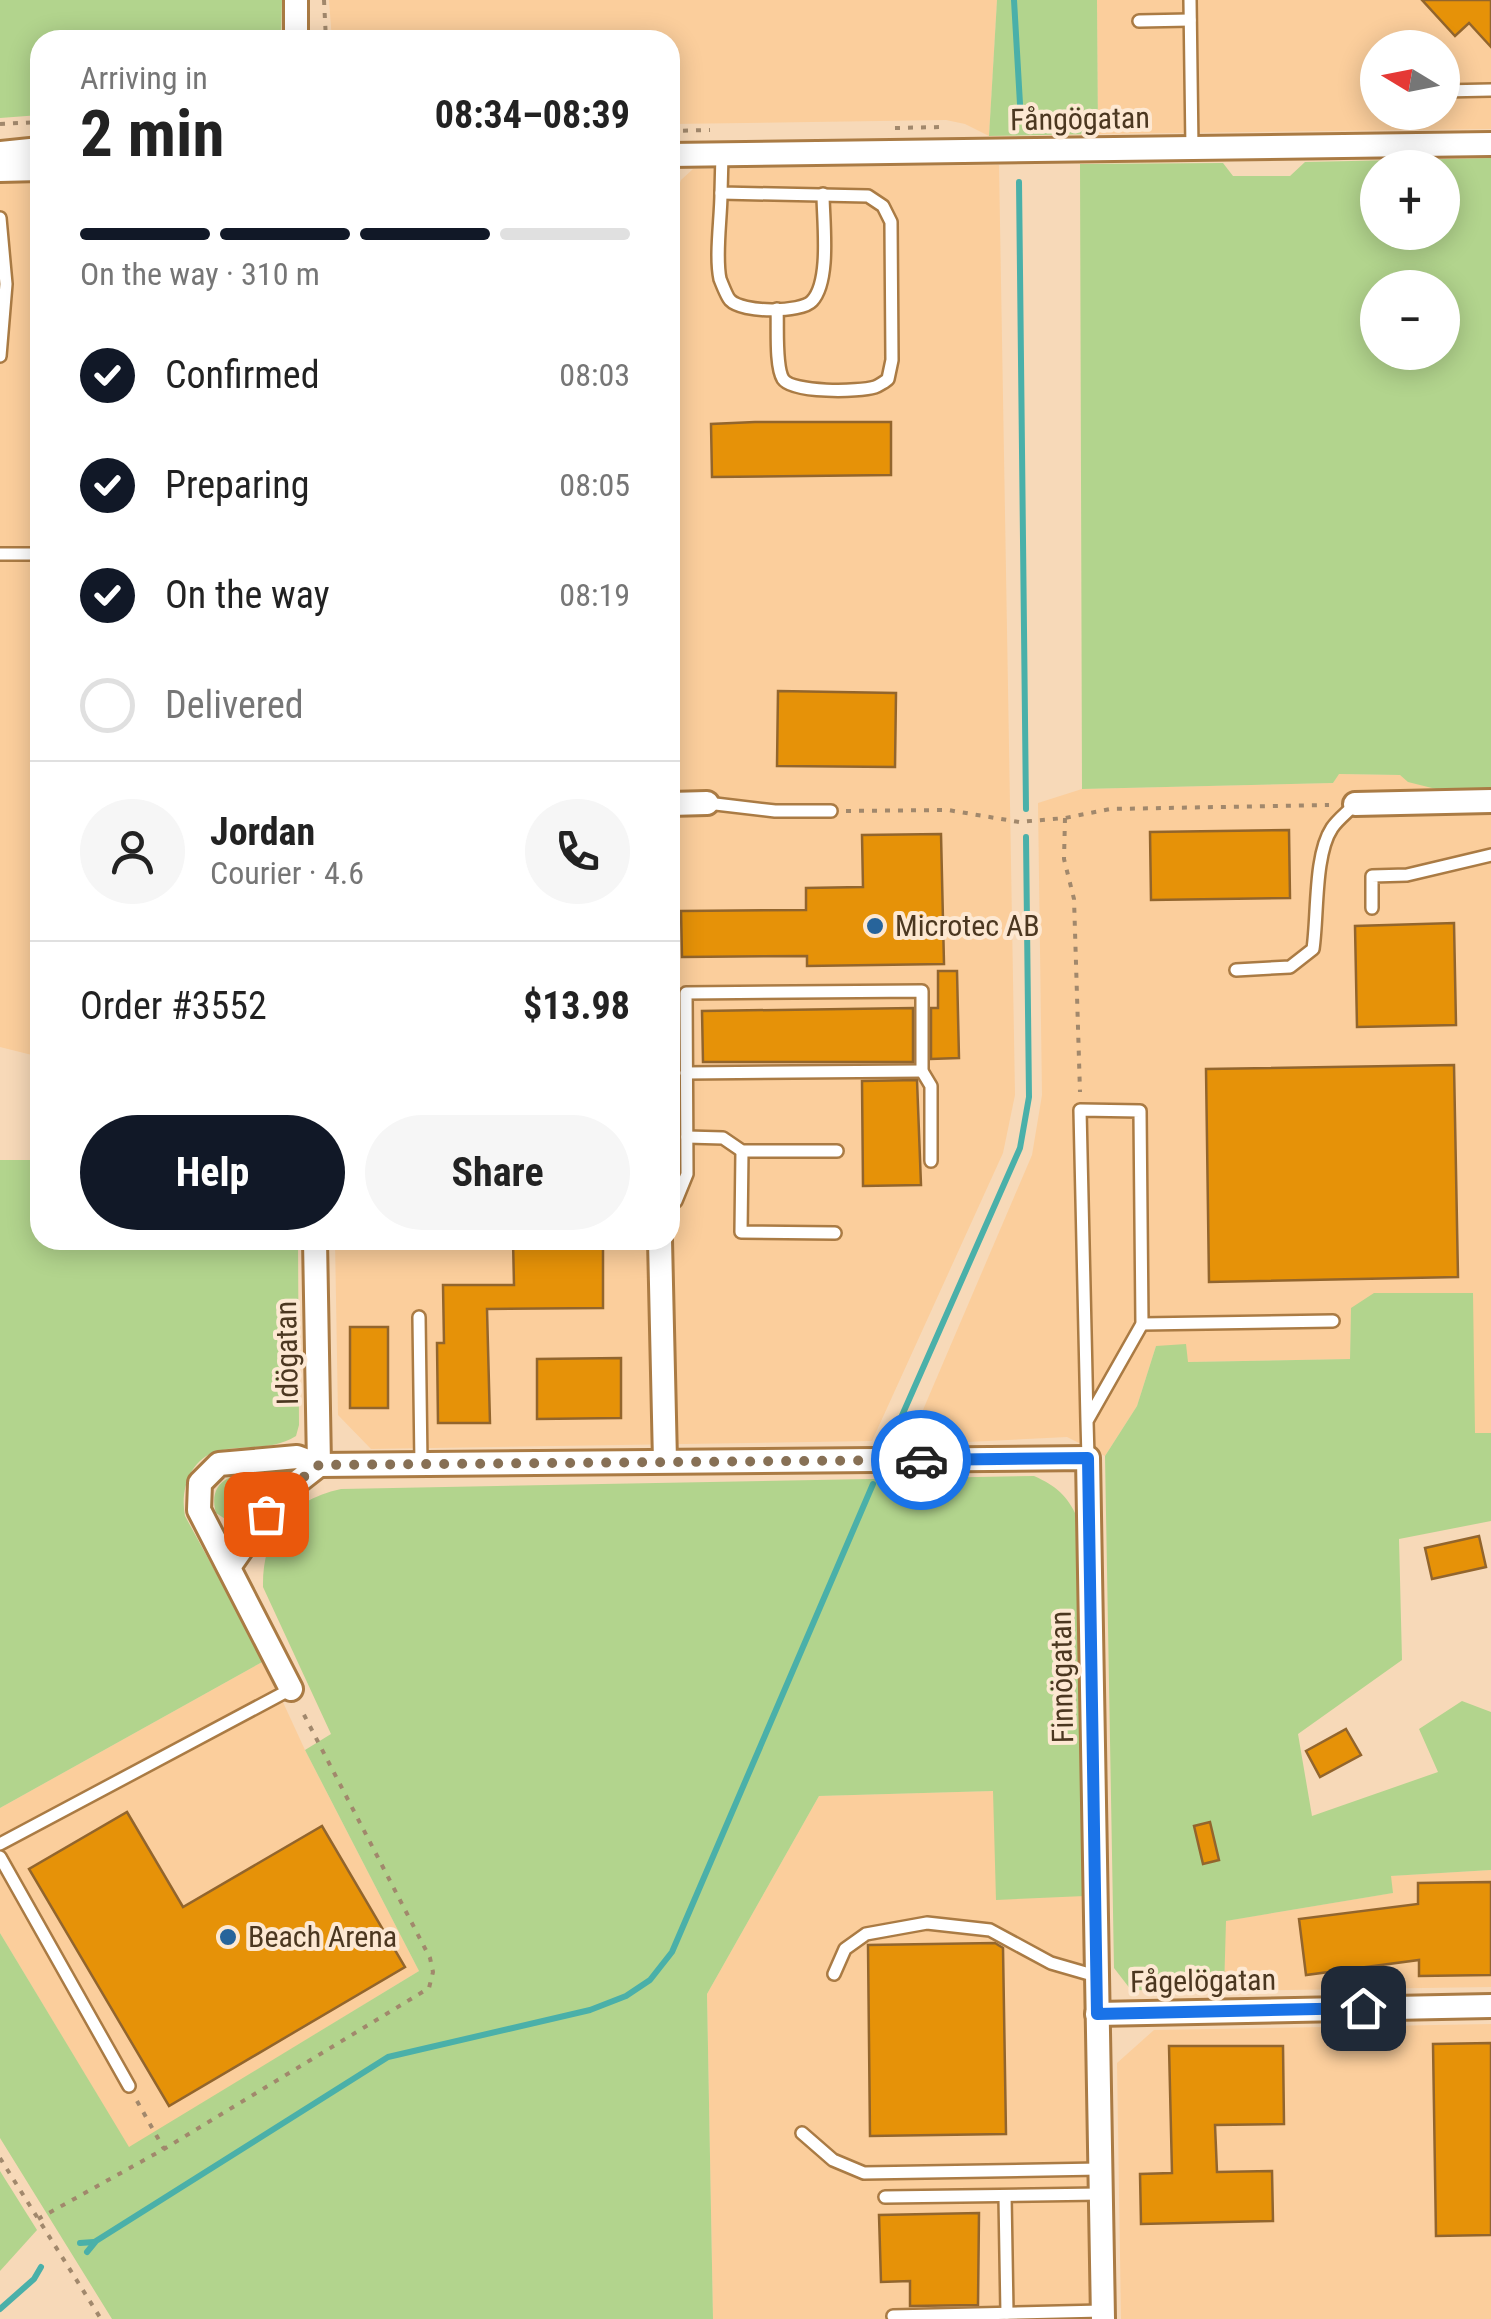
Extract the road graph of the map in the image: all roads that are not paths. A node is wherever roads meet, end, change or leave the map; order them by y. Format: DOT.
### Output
graph roads {
  1 [pos="296,0"];
  2 [pos="1190,0"];
  3 [pos="1190,20"];
  4 [pos="1139,21"];
  5 [pos="296,30"];
  6 [pos="1491,90"];
  7 [pos="1460,91"];
  8 [pos="1491,144"];
  9 [pos="1192,148"];
  10 [pos="30,150"];
  11 [pos="0,153"];
  12 [pos="722,154"];
  13 [pos="680,155"];
  14 [pos="30,169"];
  15 [pos="0,170"];
  16 [pos="720,193"];
  17 [pos="823,194"];
  18 [pos="0,218"];
  19 [pos="778,309"];
  20 [pos="0,356"];
  21 [pos="0,554"];
  22 [pos="30,554"];
  23 [pos="1491,801"];
  24 [pos="706,803"];
  25 [pos="680,804"];
  26 [pos="1355,804"];
  27 [pos="831,811"];
  28 [pos="1491,855"];
  29 [pos="1372,908"];
  30 [pos="1236,970"];
  31 [pos="922,1071"];
  32 [pos="686,1073"];
  33 [pos="687,1137"];
  34 [pos="742,1151"];
  35 [pos="837,1151"];
  36 [pos="931,1161"];
  37 [pos="680,1191"];
  38 [pos="835,1233"];
  39 [pos="315,1250"];
  40 [pos="660,1250"];
  41 [pos="418,1317"];
  42 [pos="1334,1320"];
  43 [pos="1142,1324"];
  44 [pos="1088,1421"];
  45 [pos="1088,1458"];
  46 [pos="665,1462"];
  47 [pos="421,1464"];
  48 [pos="319,1465"];
  49 [pos="229,1567"];
  50 [pos="291,1689"];
  51 [pos="0,1844"];
  52 [pos="0,1856"];
  53 [pos="834,1974"];
  54 [pos="1096,1976"];
  55 [pos="1491,2006"];
  56 [pos="1097,2014"];
  57 [pos="129,2086"];
  58 [pos="802,2132"];
  59 [pos="1100,2169"];
  60 [pos="1100,2194"];
  61 [pos="1005,2196"];
  62 [pos="885,2197"];
  63 [pos="1007,2313"];
  64 [pos="1102,2315"];
  65 [pos="894,2316"];
  1 -- 5 [label="street"];
  2 -- 3 [label="lane"];
  3 -- 4 [label="lane"];
  3 -- 9 [label="lane"];
  6 -- 7 [label="lane"];
  8 -- 9 [label="street, Fångögatan"];
  9 -- 12 [label="street, Fångögatan"];
  10 -- 11 [label="street"];
  12 -- 13 [label="street, Fångögatan"];
  12 -- 16 [label="lane"];
  14 -- 15 [label="street"];
  16 -- 17 [label="lane"];
  16 -- 19 [label="lane"];
  17 -- 19 [label="lane"];
  17 -- 19 [label="lane"];
  18 -- 20 [label="lane"];
  21 -- 22 [label="lane"];
  23 -- 26 [label="street"];
  24 -- 25 [label="street"];
  24 -- 27 [label="lane"];
  26 -- 30 [label="lane"];
  28 -- 29 [label="lane"];
  31 -- 32 [label="lane"];
  31 -- 32 [label="lane"];
  31 -- 36 [label="lane"];
  32 -- 33 [label="lane"];
  33 -- 34 [label="lane"];
  33 -- 37 [label="lane"];
  34 -- 35 [label="lane"];
  34 -- 38 [label="lane"];
  39 -- 48 [label="street, Idögatan"];
  40 -- 46 [label="street"];
  41 -- 47 [label="lane"];
  42 -- 43 [label="lane"];
  43 -- 44 [label="lane"];
  43 -- 44 [label="lane"];
  44 -- 45 [label="lane"];
  45 -- 46 [label="street"];
  45 -- 54 [label="street, Finnögatan"];
  46 -- 47 [label="street"];
  47 -- 48 [label="street"];
  48 -- 49 [label="street"];
  48 -- 49 [label="street"];
  49 -- 50 [label="street"];
  50 -- 51 [label="lane"];
  52 -- 57 [label="lane"];
  53 -- 54 [label="lane"];
  54 -- 56 [label="street, Finnögatan"];
  55 -- 56 [label="street, Fågelögatan"];
  56 -- 59 [label="street, Finnögatan"];
  58 -- 59 [label="lane"];
  59 -- 60 [label="street, Finnögatan"];
  60 -- 61 [label="lane"];
  60 -- 64 [label="street, Finnögatan"];
  61 -- 62 [label="lane"];
  61 -- 63 [label="lane"];
  63 -- 64 [label="lane"];
  63 -- 65 [label="lane"];
}
